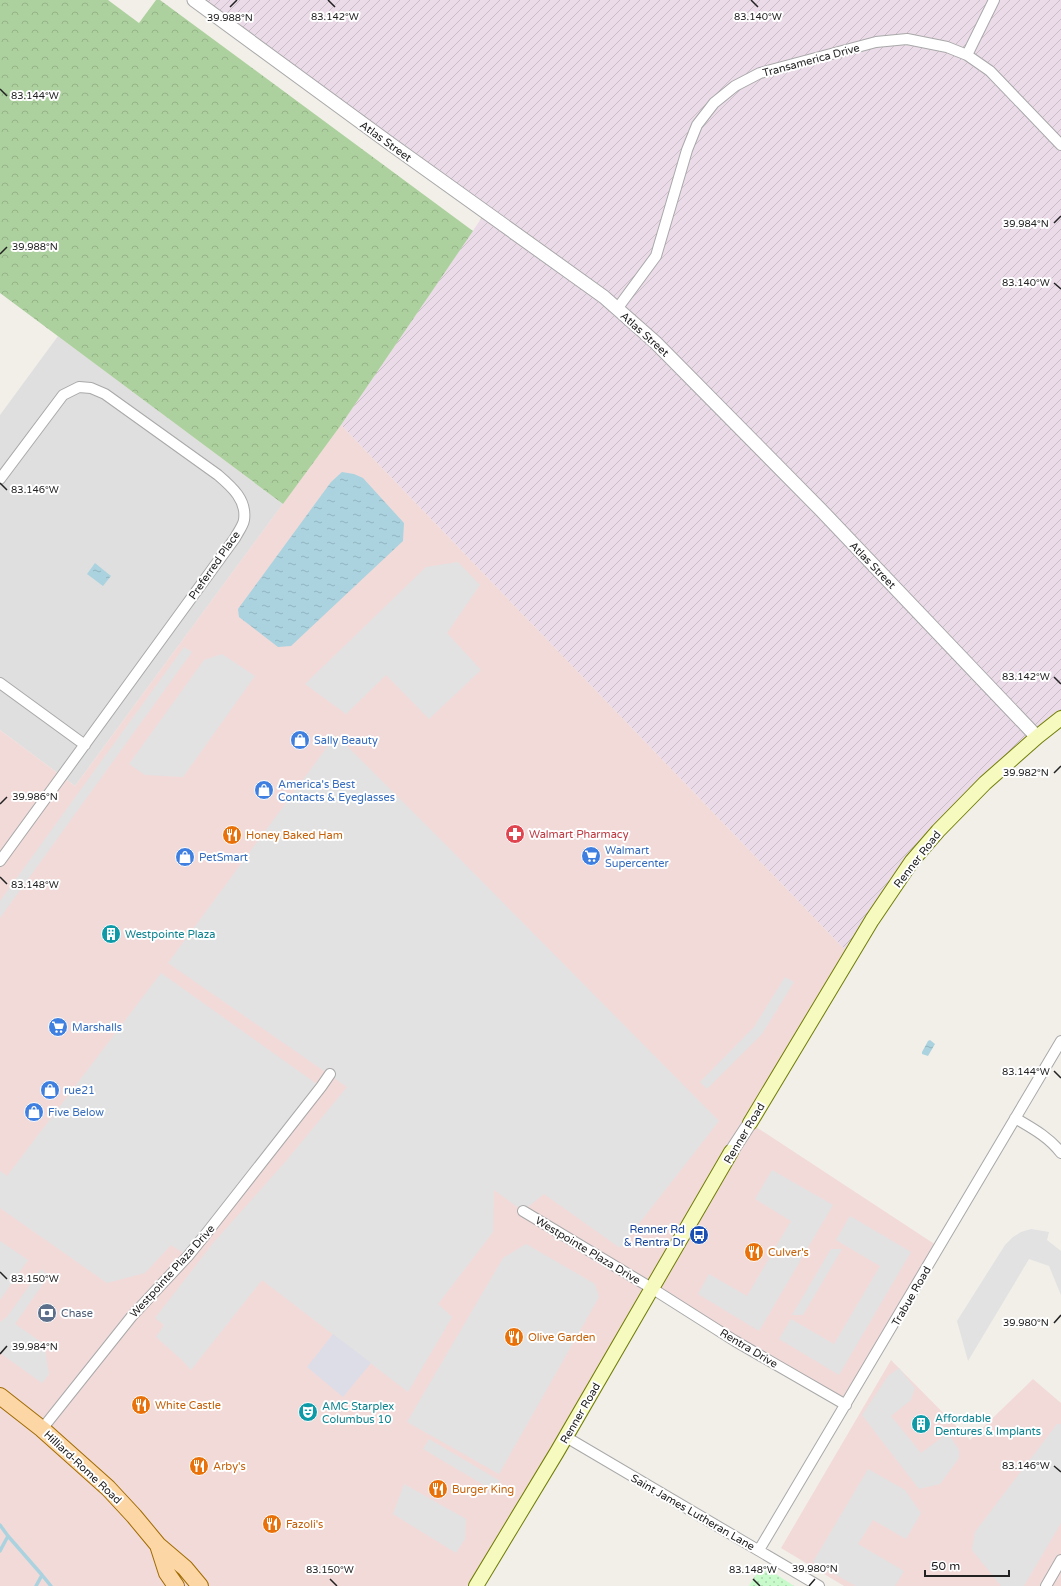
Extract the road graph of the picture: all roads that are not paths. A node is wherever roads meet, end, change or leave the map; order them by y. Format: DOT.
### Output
graph roads {
  1 [pos="194,0"];
  2 [pos="994,0"];
  3 [pos="967,55"];
  4 [pos="1061,145"];
  5 [pos="617,309"];
  6 [pos="0,479"];
  7 [pos="0,683"];
  8 [pos="1061,718"];
  9 [pos="1037,737"];
  10 [pos="85,746"];
  11 [pos="0,862"];
  12 [pos="1061,1041"];
  13 [pos="330,1074"];
  14 [pos="1015,1118"];
  15 [pos="750,1123"];
  16 [pos="731,1152"];
  17 [pos="1061,1153"];
  18 [pos="523,1211"];
  19 [pos="653,1289"];
  20 [pos="0,1396"];
  21 [pos="846,1405"];
  22 [pos="42,1429"];
  23 [pos="566,1437"];
  24 [pos="158,1546"];
  25 [pos="759,1550"];
  26 [pos="1061,1560"];
  27 [pos="176,1586"];
  28 [pos="200,1586"];
  29 [pos="476,1586"];
  30 [pos="819,1586"];
  31 [pos="1046,1586"];
  1 -- 5 [label="street, Atlas Street"];
  2 -- 3 [label="street"];
  3 -- 4 [label="street, Transamerica Drive"];
  3 -- 5 [label="street, Transamerica Drive"];
  5 -- 9 [label="street, Atlas Street"];
  6 -- 10 [label="street, Preferred Place"];
  7 -- 10 [label="street"];
  8 -- 9 [label="main road, Renner Road"];
  9 -- 15 [label="main road, Renner Road"];
  10 -- 11 [label="street, Preferred Place"];
  12 -- 14 [label="street, Trabue Road"];
  13 -- 22 [label="street, Westpointe Plaza Drive"];
  14 -- 17 [label="street"];
  14 -- 21 [label="street, Trabue Road"];
  15 -- 16 [label="street, Renner Road"];
  16 -- 19 [label="main road, Renner Road"];
  18 -- 19 [label="street, Westpointe Plaza Drive"];
  19 -- 21 [label="street, Rentra Drive"];
  19 -- 23 [label="main road, Renner Road"];
  20 -- 22 [label="main road, Hilliard-Rome Road"];
  21 -- 25 [label="street, Trabue Road"];
  22 -- 24 [label="main road, Hilliard-Rome Road"];
  23 -- 25 [label="street, Saint James Lutheran Lane"];
  23 -- 29 [label="main road, Renner Road"];
  24 -- 27 [label="main road, Hilliard-Rome Road"];
  24 -- 28 [label="main road, Hilliard-Rome Road"];
  25 -- 30 [label="street, Saint James Lutheran Lane"];
  26 -- 31 [label="street"];
}
